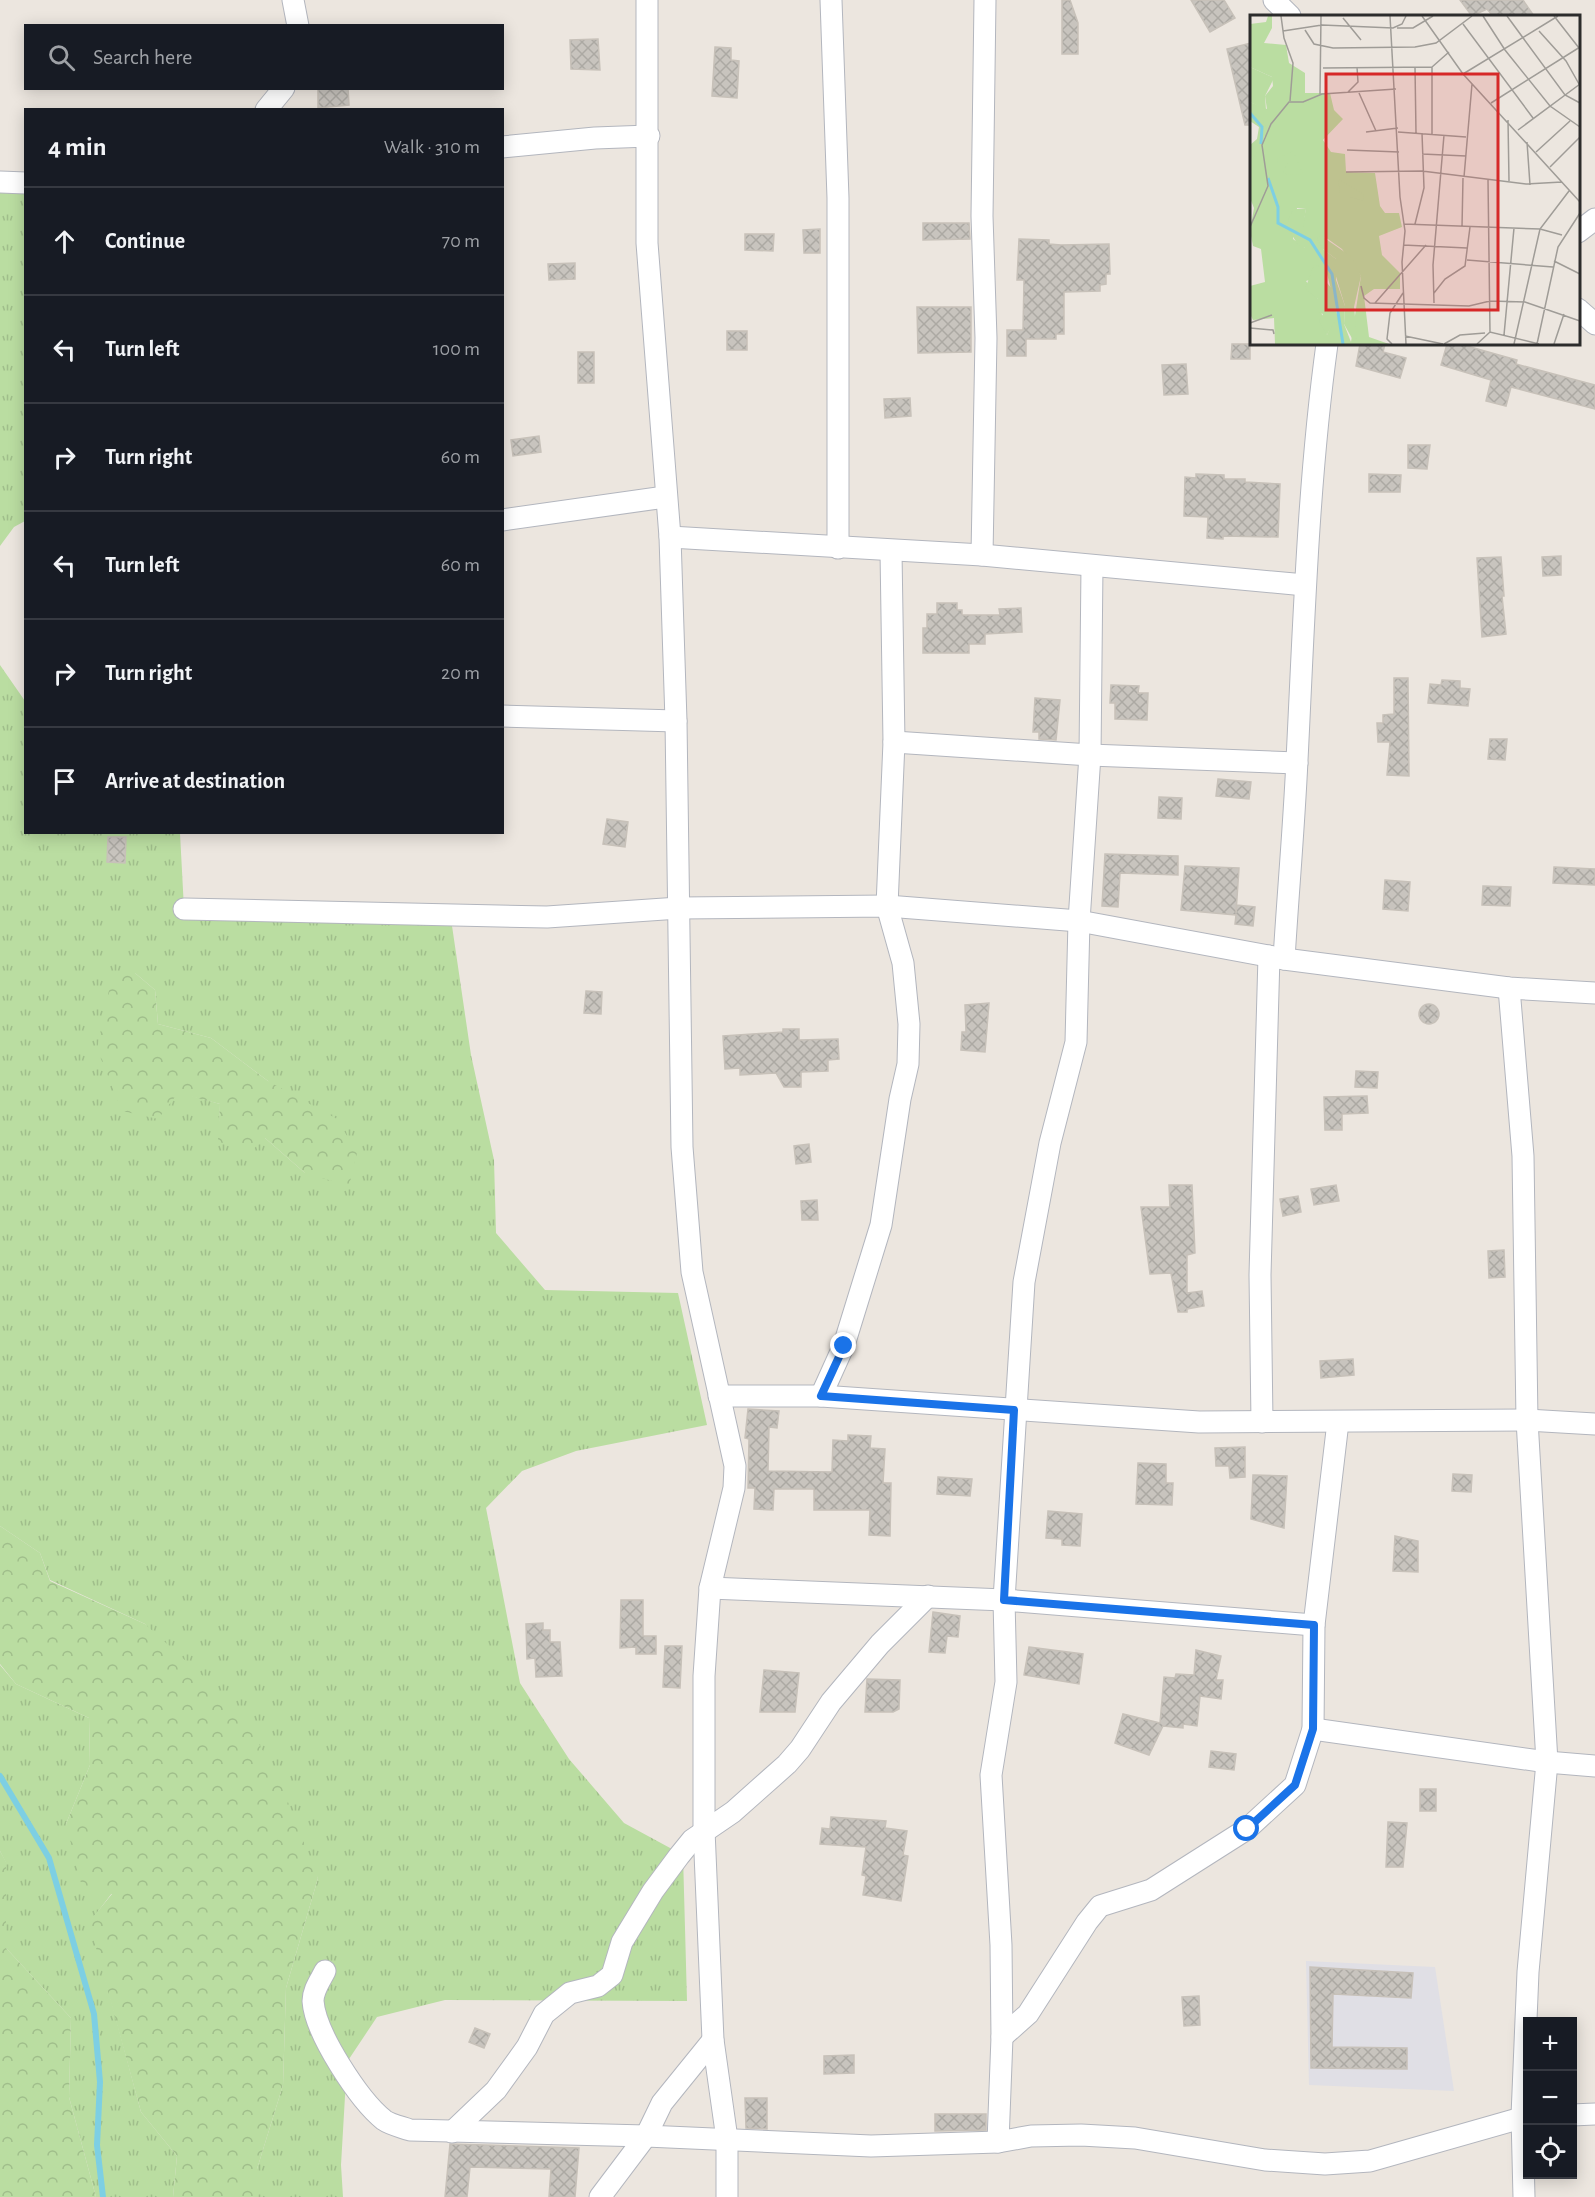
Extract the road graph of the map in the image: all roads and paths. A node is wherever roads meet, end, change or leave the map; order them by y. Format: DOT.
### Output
graph roads {
  1 [pos="293,0"];
  2 [pos="647,0"];
  3 [pos="831,0"];
  4 [pos="985,0"];
  5 [pos="1274,0"];
  6 [pos="1289,15"];
  7 [pos="298,24"];
  8 [pos="282,90"];
  9 [pos="268,108"];
  10 [pos="649,136"];
  11 [pos="504,147"];
  12 [pos="0,182"];
  13 [pos="24,183"];
  14 [pos="1595,219"];
  15 [pos="1580,230"];
  16 [pos="1580,311"];
  17 [pos="1595,324"];
  18 [pos="1327,345"];
  19 [pos="665,497"];
  20 [pos="504,520"];
  21 [pos="670,537"];
  22 [pos="838,548"];
  23 [pos="891,552"];
  24 [pos="982,555"];
  25 [pos="1092,566"];
  26 [pos="1305,585"];
  27 [pos="504,716"];
  28 [pos="676,721"];
  29 [pos="894,742"];
  30 [pos="1090,755"];
  31 [pos="1297,763"];
  32 [pos="887,906"];
  33 [pos="679,908"];
  34 [pos="184,909"];
  35 [pos="1078,921"];
  36 [pos="1276,958"];
  37 [pos="1509,988"];
  38 [pos="1595,993"];
  39 [pos="719,1396"];
  40 [pos="821,1396"];
  41 [pos="1014,1410"];
  42 [pos="1527,1420"];
  43 [pos="1262,1422"];
  44 [pos="1338,1422"];
  45 [pos="1595,1424"];
  46 [pos="710,1588"];
  47 [pos="928,1596"];
  48 [pos="1004,1600"];
  49 [pos="1314,1625"];
  50 [pos="1313,1729"];
  51 [pos="1547,1762"];
  52 [pos="1595,1766"];
  53 [pos="704,1830"];
  54 [pos="325,1971"];
  55 [pos="1002,2037"];
  56 [pos="713,2040"];
  57 [pos="1526,2071"];
  58 [pos="1595,2114"];
  59 [pos="1577,2115"];
  60 [pos="1523,2117"];
  61 [pos="1525,2125"];
  62 [pos="452,2132"];
  63 [pos="646,2136"];
  64 [pos="727,2139"];
  65 [pos="998,2142"];
  66 [pos="600,2197"];
  67 [pos="727,2197"];
  68 [pos="1524,2197"];
  1 -- 7 [label="street"];
  2 -- 10 [label="street"];
  3 -- 22 [label="street"];
  4 -- 24 [label="street"];
  5 -- 6 [label="street"];
  8 -- 9 [label="street"];
  10 -- 11 [label="street"];
  10 -- 19 [label="street"];
  12 -- 13 [label="street"];
  14 -- 15 [label="street"];
  16 -- 17 [label="street"];
  18 -- 26 [label="street"];
  19 -- 20 [label="street"];
  19 -- 21 [label="street"];
  21 -- 22 [label="street"];
  21 -- 28 [label="street"];
  22 -- 23 [label="street"];
  23 -- 24 [label="street"];
  23 -- 29 [label="street"];
  24 -- 25 [label="street"];
  25 -- 26 [label="street"];
  25 -- 30 [label="street"];
  26 -- 31 [label="street"];
  27 -- 28 [label="street"];
  28 -- 33 [label="street"];
  29 -- 30 [label="street"];
  29 -- 32 [label="street"];
  30 -- 31 [label="street"];
  30 -- 35 [label="street"];
  31 -- 36 [label="street"];
  32 -- 33 [label="street"];
  32 -- 35 [label="street"];
  32 -- 40 [label="street"];
  33 -- 34 [label="street"];
  33 -- 39 [label="street"];
  35 -- 36 [label="street"];
  35 -- 41 [label="street"];
  36 -- 37 [label="street"];
  36 -- 43 [label="street"];
  37 -- 38 [label="street"];
  37 -- 42 [label="street"];
  39 -- 40 [label="street"];
  39 -- 46 [label="street"];
  40 -- 41 [label="street"];
  41 -- 43 [label="street"];
  41 -- 48 [label="street"];
  42 -- 44 [label="street"];
  42 -- 45 [label="street"];
  42 -- 51 [label="street"];
  43 -- 44 [label="street"];
  44 -- 49 [label="street"];
  46 -- 47 [label="street"];
  46 -- 53 [label="street"];
  47 -- 48 [label="street"];
  47 -- 53 [label="street"];
  48 -- 49 [label="street"];
  48 -- 55 [label="street"];
  49 -- 50 [label="street"];
  50 -- 51 [label="street"];
  50 -- 55 [label="street"];
  51 -- 52 [label="street"];
  51 -- 57 [label="street"];
  53 -- 56 [label="street"];
  53 -- 62 [label="street"];
  54 -- 62 [label="street"];
  55 -- 65 [label="street"];
  56 -- 63 [label="street"];
  56 -- 64 [label="street"];
  58 -- 59 [label="street"];
  60 -- 65 [label="street"];
  61 -- 68 [label="street"];
  62 -- 63 [label="street"];
  63 -- 64 [label="street"];
  63 -- 66 [label="street"];
  64 -- 65 [label="street"];
  64 -- 67 [label="street"];
}
